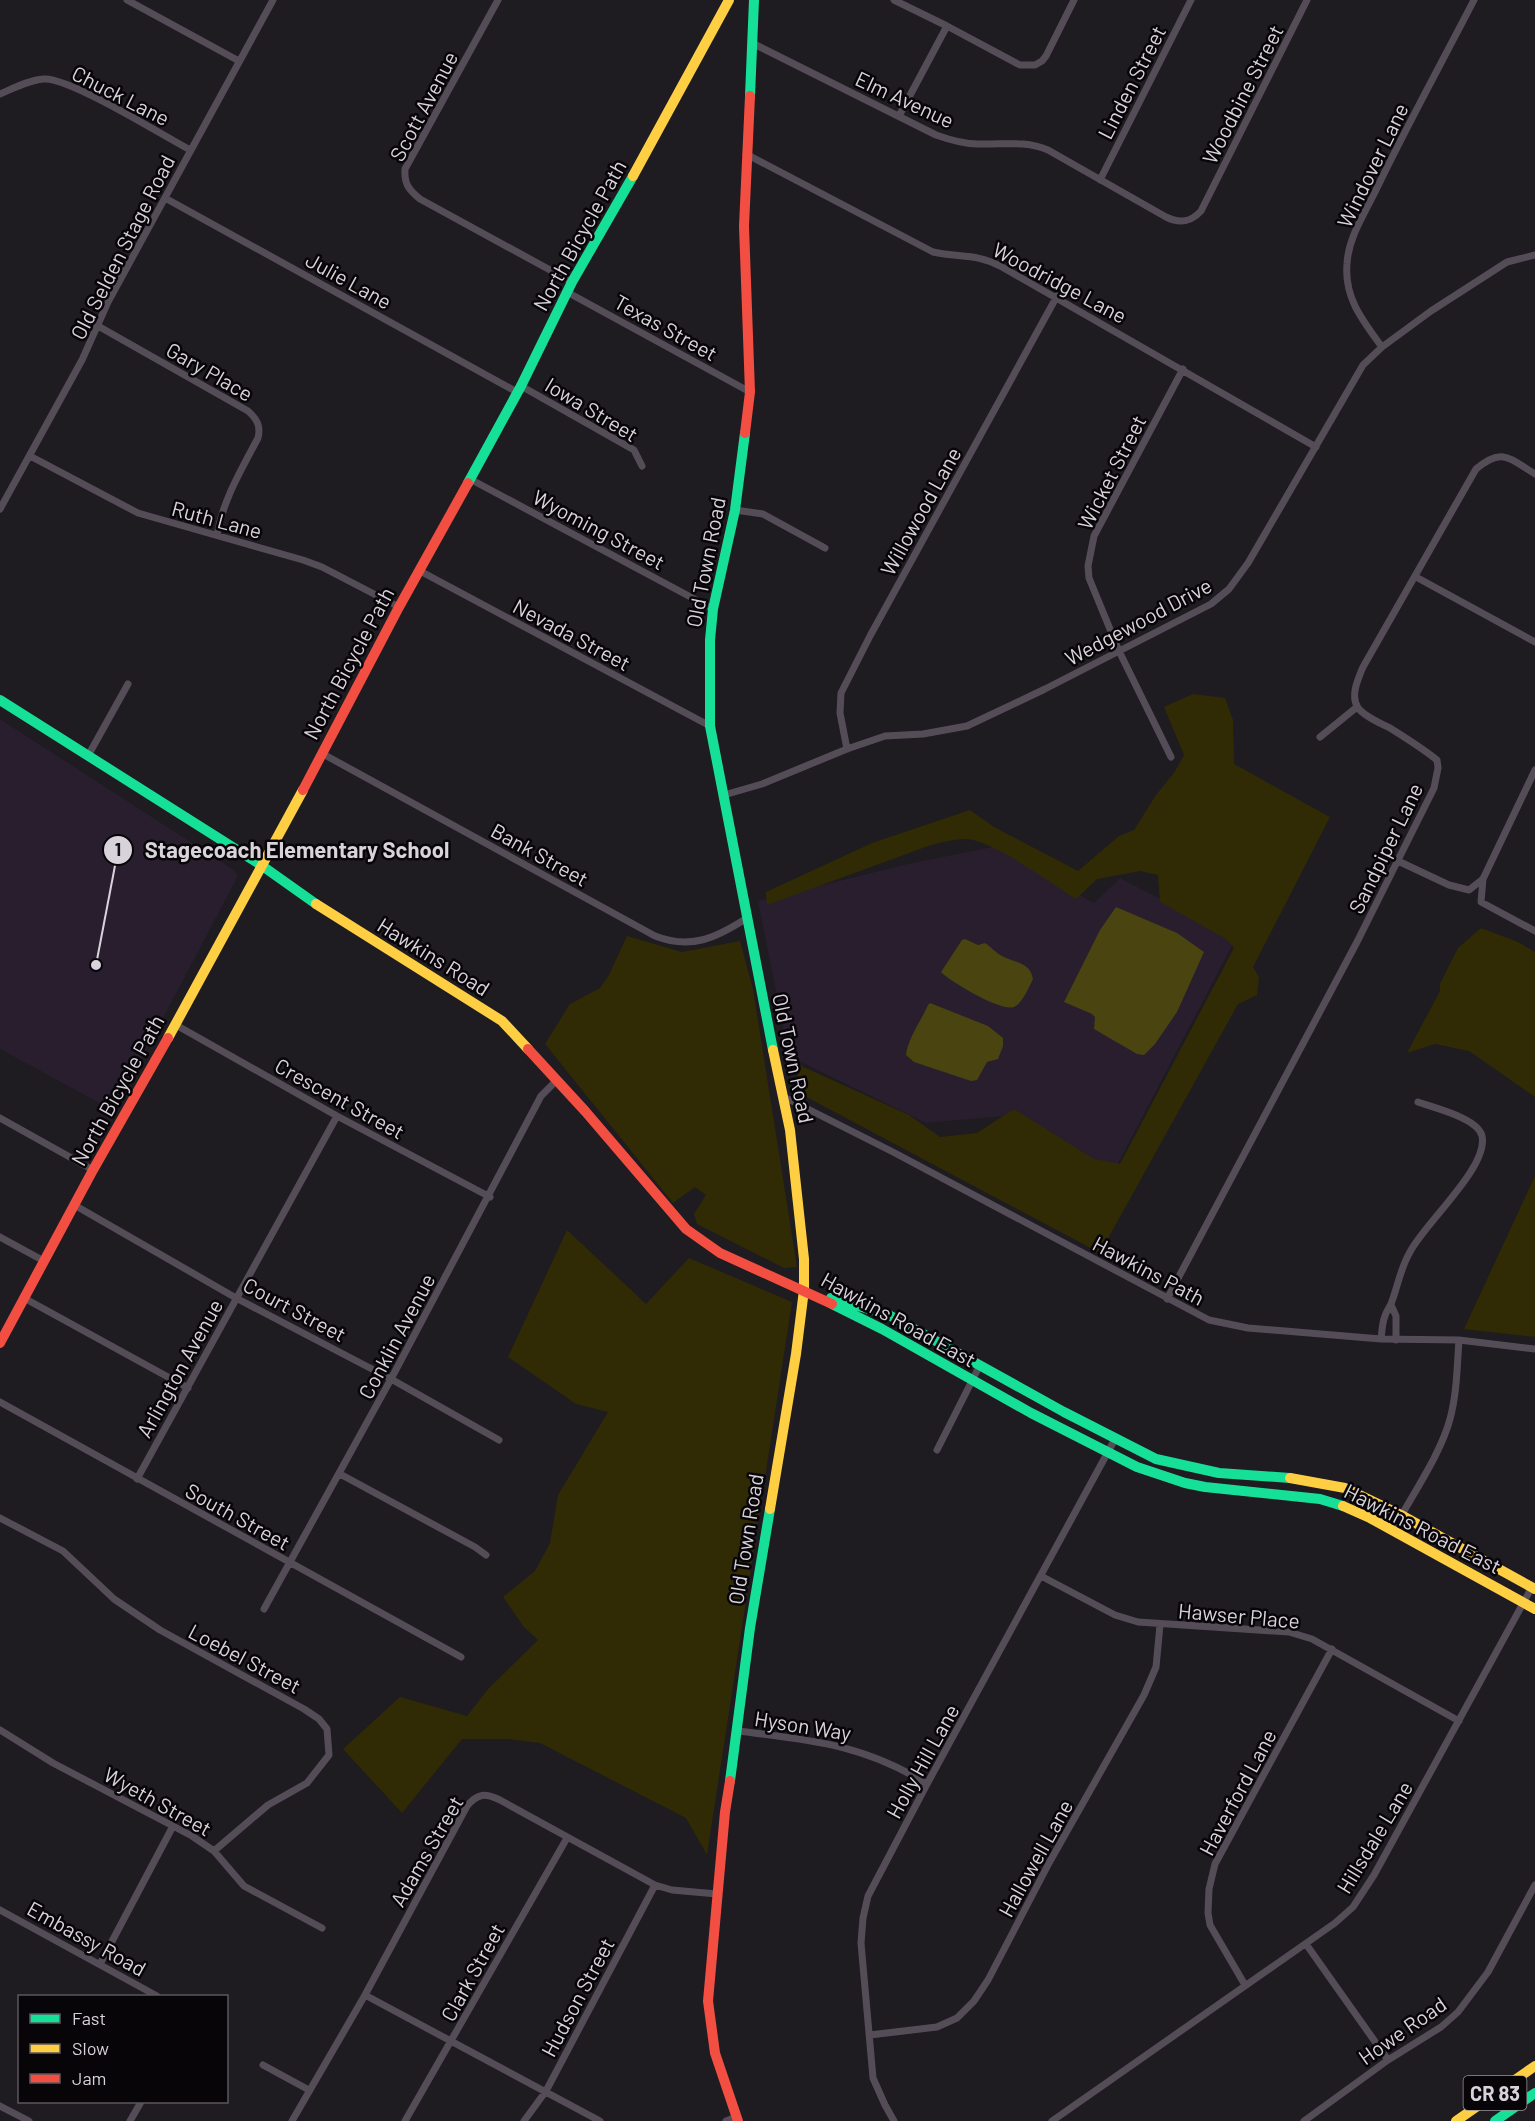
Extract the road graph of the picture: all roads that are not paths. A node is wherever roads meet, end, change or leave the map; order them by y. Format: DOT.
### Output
graph roads {
  1 [pos="127,0"];
  2 [pos="273,0"];
  3 [pos="498,0"];
  4 [pos="729,0"];
  5 [pos="894,0"];
  6 [pos="1074,0"];
  7 [pos="1191,0"];
  8 [pos="1307,0"];
  9 [pos="1474,0"];
  10 [pos="752,1"];
  11 [pos="948,26"];
  12 [pos="752,43"];
  13 [pos="239,61"];
  14 [pos="0,94"];
  15 [pos="899,116"];
  16 [pos="190,150"];
  17 [pos="746,154"];
  18 [pos="1100,180"];
  19 [pos="165,198"];
  20 [pos="1205,203"];
  21 [pos="1535,255"];
  22 [pos="570,287"];
  23 [pos="1057,296"];
  24 [pos="98,326"];
  25 [pos="1382,346"];
  26 [pos="1183,369"];
  27 [pos="519,389"];
  28 [pos="750,392"];
  29 [pos="1316,447"];
  30 [pos="30,456"];
  31 [pos="642,466"];
  32 [pos="1535,474"];
  33 [pos="470,479"];
  34 [pos="0,509"];
  35 [pos="735,510"];
  36 [pos="217,535"];
  37 [pos="825,548"];
  38 [pos="420,571"];
  39 [pos="1416,577"];
  40 [pos="399,607"];
  41 [pos="713,609"];
  42 [pos="1535,642"];
  43 [pos="1119,651"];
  44 [pos="128,684"];
  45 [pos="0,700"];
  46 [pos="1357,707"];
  47 [pos="710,726"];
  48 [pos="1320,737"];
  49 [pos="847,749"];
  50 [pos="89,754"];
  51 [pos="323,754"];
  52 [pos="1171,757"];
  53 [pos="1535,770"];
  54 [pos="724,795"];
  55 [pos="1398,861"];
  56 [pos="261,865"];
  57 [pos="1483,879"];
  58 [pos="747,918"];
  59 [pos="1535,931"];
  60 [pos="176,1025"];
  61 [pos="557,1080"];
  62 [pos="784,1097"];
  63 [pos="1418,1102"];
  64 [pos="337,1116"];
  65 [pos="0,1118"];
  66 [pos="93,1170"];
  67 [pos="490,1197"];
  68 [pos="76,1206"];
  69 [pos="0,1237"];
  70 [pos="44,1261"];
  71 [pos="804,1290"];
  72 [pos="24,1298"];
  73 [pos="236,1298"];
  74 [pos="1167,1299"];
  75 [pos="1391,1305"];
  76 [pos="1381,1339"];
  77 [pos="1396,1340"];
  78 [pos="1459,1340"];
  79 [pos="0,1343"];
  80 [pos="1535,1349"];
  81 [pos="980,1365"];
  82 [pos="392,1378"];
  83 [pos="973,1382"];
  84 [pos="188,1388"];
  85 [pos="0,1402"];
  86 [pos="1115,1439"];
  87 [pos="499,1440"];
  88 [pos="937,1450"];
  89 [pos="1108,1453"];
  90 [pos="340,1474"];
  91 [pos="137,1479"];
  92 [pos="1401,1515"];
  93 [pos="0,1518"];
  94 [pos="1393,1531"];
  95 [pos="486,1555"];
  96 [pos="291,1564"];
  97 [pos="1041,1576"];
  98 [pos="1533,1588"];
  99 [pos="1524,1603"];
  100 [pos="264,1609"];
  101 [pos="1535,1609"];
  102 [pos="1160,1625"];
  103 [pos="1332,1649"];
  104 [pos="461,1657"];
  105 [pos="1459,1721"];
  106 [pos="0,1730"];
  107 [pos="738,1731"];
  108 [pos="927,1784"];
  109 [pos="173,1826"];
  110 [pos="567,1838"];
  111 [pos="214,1851"];
  112 [pos="655,1885"];
  113 [pos="1535,1885"];
  114 [pos="717,1894"];
  115 [pos="0,1910"];
  116 [pos="322,1928"];
  117 [pos="1306,1944"];
  118 [pos="100,1964"];
  119 [pos="1245,1985"];
  120 [pos="155,1995"];
  121 [pos="365,1995"];
  122 [pos="870,2035"];
  123 [pos="452,2041"];
  124 [pos="1388,2060"];
  125 [pos="263,2065"];
  126 [pos="1535,2066"];
  127 [pos="309,2090"];
  128 [pos="546,2091"];
  129 [pos="1535,2093"];
  130 [pos="140,2103"];
  131 [pos="0,2106"];
  132 [pos="734,2120"];
  133 [pos="29,2121"];
  134 [pos="130,2121"];
  135 [pos="292,2121"];
  136 [pos="405,2121"];
  137 [pos="524,2121"];
  138 [pos="600,2121"];
  139 [pos="894,2121"];
  140 [pos="1052,2121"];
  141 [pos="1304,2121"];
  142 [pos="1456,2121"];
  143 [pos="1495,2121"];
  1 -- 13 [label="street"];
  2 -- 13 [label="street, Old Selden Stage Road"];
  3 -- 22 [label="street, Scott Avenue"];
  4 -- 22 [label="main road, North Bicycle Path"];
  5 -- 11 [label="street"];
  6 -- 11 [label="street"];
  7 -- 18 [label="street, Linden Street"];
  8 -- 20 [label="street, Woodbine Street"];
  9 -- 25 [label="street, Windover Lane"];
  10 -- 12 [label="main road, Old Town Road"];
  11 -- 15 [label="street"];
  12 -- 15 [label="street, Elm Avenue"];
  12 -- 17 [label="main road, Old Town Road"];
  13 -- 16 [label="street, Old Selden Stage Road"];
  14 -- 16 [label="street, Chuck Lane"];
  15 -- 18 [label="street, Elm Avenue"];
  16 -- 19 [label="street, Old Selden Stage Road"];
  17 -- 23 [label="street, Woodridge Lane"];
  17 -- 28 [label="main road, Old Town Road"];
  18 -- 20 [label="street, Elm Avenue"];
  19 -- 24 [label="street, Old Selden Stage Road"];
  19 -- 27 [label="street, Julie Lane"];
  21 -- 25 [label="street, Wedgewood Drive"];
  22 -- 27 [label="main road, North Bicycle Path"];
  22 -- 28 [label="street, Texas Street"];
  23 -- 26 [label="street, Woodridge Lane"];
  23 -- 49 [label="street, Willowood Lane"];
  24 -- 30 [label="street, Old Selden Stage Road"];
  24 -- 36 [label="street, Gary Place"];
  25 -- 29 [label="street, Wedgewood Drive"];
  26 -- 29 [label="street, Woodridge Lane"];
  26 -- 43 [label="street, Wicket Street"];
  27 -- 31 [label="street, Iowa Street"];
  27 -- 33 [label="main road, North Bicycle Path"];
  28 -- 35 [label="main road, Old Town Road"];
  29 -- 43 [label="street, Wedgewood Drive"];
  30 -- 34 [label="street, Old Selden Stage Road"];
  30 -- 36 [label="street, Ruth Lane"];
  32 -- 39 [label="street"];
  33 -- 38 [label="main road, North Bicycle Path"];
  33 -- 41 [label="street, Wyoming Street"];
  35 -- 37 [label="street"];
  35 -- 41 [label="main road, Old Town Road"];
  36 -- 40 [label="street, Ruth Lane"];
  38 -- 40 [label="main road, North Bicycle Path"];
  38 -- 47 [label="street, Nevada Street"];
  39 -- 42 [label="street"];
  39 -- 46 [label="street"];
  40 -- 51 [label="main road, North Bicycle Path"];
  41 -- 47 [label="main road, Old Town Road"];
  43 -- 49 [label="street, Wedgewood Drive"];
  43 -- 52 [label="street, Wicket Street"];
  44 -- 50 [label="street"];
  45 -- 50 [label="main road, Hawkins Road"];
  46 -- 48 [label="street"];
  46 -- 55 [label="street, Sandpiper Lane"];
  47 -- 54 [label="main road, Old Town Road"];
  49 -- 54 [label="street, Wedgewood Drive"];
  50 -- 56 [label="main road, Hawkins Road"];
  51 -- 56 [label="main road, North Bicycle Path"];
  51 -- 58 [label="street, Bank Street"];
  53 -- 57 [label="street"];
  54 -- 58 [label="main road, Old Town Road"];
  55 -- 57 [label="street"];
  55 -- 74 [label="street, Sandpiper Lane"];
  56 -- 60 [label="main road, North Bicycle Path"];
  56 -- 61 [label="main road, Hawkins Road"];
  57 -- 59 [label="street"];
  58 -- 62 [label="main road, Old Town Road"];
  60 -- 64 [label="street, Crescent Street"];
  60 -- 66 [label="main road, North Bicycle Path"];
  61 -- 67 [label="street, Conklin Avenue"];
  61 -- 71 [label="main road, Hawkins Road"];
  62 -- 71 [label="main road, Old Town Road"];
  62 -- 74 [label="street, Hawkins Path"];
  63 -- 75 [label="street"];
  64 -- 67 [label="street, Crescent Street"];
  64 -- 73 [label="street, Arlington Avenue"];
  65 -- 66 [label="street"];
  66 -- 68 [label="main road, North Bicycle Path"];
  67 -- 82 [label="street, Conklin Avenue"];
  68 -- 70 [label="main road, North Bicycle Path"];
  68 -- 73 [label="street, Court Street"];
  69 -- 70 [label="street"];
  70 -- 72 [label="main road, North Bicycle Path"];
  71 -- 81 [label="main road, Hawkins Road East"];
  71 -- 83 [label="main road, Hawkins Road East"];
  71 -- 107 [label="main road, Old Town Road"];
  72 -- 79 [label="main road, North Bicycle Path"];
  72 -- 84 [label="street"];
  73 -- 82 [label="street, Court Street"];
  73 -- 84 [label="street, Arlington Avenue"];
  74 -- 76 [label="street, Hawkins Path"];
  75 -- 76 [label="street"];
  75 -- 77 [label="street"];
  76 -- 77 [label="street, Hawkins Path"];
  77 -- 78 [label="street, Hawkins Path"];
  78 -- 80 [label="street, Hawkins Path"];
  78 -- 92 [label="street"];
  81 -- 83 [label="street"];
  81 -- 86 [label="main road, Hawkins Road East"];
  82 -- 87 [label="street, Court Street"];
  82 -- 90 [label="street, Conklin Avenue"];
  83 -- 88 [label="street"];
  83 -- 89 [label="main road, Hawkins Road East"];
  84 -- 91 [label="street, Arlington Avenue"];
  85 -- 91 [label="street, South Street"];
  86 -- 89 [label="street, Holly Hill Lane"];
  86 -- 92 [label="main road, Hawkins Road East"];
  89 -- 94 [label="main road, Hawkins Road East"];
  89 -- 97 [label="street, Holly Hill Lane"];
  90 -- 95 [label="street"];
  90 -- 96 [label="street, Conklin Avenue"];
  91 -- 96 [label="street, South Street"];
  92 -- 94 [label="street"];
  92 -- 98 [label="main road, Hawkins Road East"];
  93 -- 111 [label="street, Loebel Street"];
  94 -- 99 [label="main road, Hawkins Road East"];
  96 -- 100 [label="street, Conklin Avenue"];
  96 -- 104 [label="street, South Street"];
  97 -- 102 [label="street, Hawser Place"];
  97 -- 108 [label="street, Holly Hill Lane"];
  98 -- 99 [label="street, Hillsdale Lane"];
  99 -- 101 [label="main road, Hawkins Road East"];
  99 -- 105 [label="street, Hillsdale Lane"];
  102 -- 103 [label="street, Hawser Place"];
  102 -- 122 [label="street, Hallowell Lane"];
  103 -- 105 [label="street, Hawser Place"];
  103 -- 119 [label="street, Haverford Lane"];
  105 -- 117 [label="street, Hillsdale Lane"];
  106 -- 109 [label="street, Wyeth Street"];
  107 -- 108 [label="street, Hyson Way"];
  107 -- 114 [label="main road, Old Town Road"];
  108 -- 122 [label="street, Holly Hill Lane"];
  109 -- 111 [label="street, Wyeth Street"];
  109 -- 118 [label="street"];
  110 -- 112 [label="street, Adams Street"];
  110 -- 121 [label="street, Adams Street"];
  110 -- 123 [label="street, Clark Street"];
  111 -- 116 [label="street, Wyeth Street"];
  112 -- 114 [label="street, Adams Street"];
  112 -- 128 [label="street, Hudson Street"];
  113 -- 124 [label="street, Howe Road"];
  114 -- 132 [label="main road, Old Town Road"];
  115 -- 118 [label="street, Embassy Road"];
  117 -- 119 [label="street, Hillsdale Lane"];
  117 -- 124 [label="street"];
  118 -- 120 [label="street, Embassy Road"];
  119 -- 140 [label="street, Hillsdale Lane"];
  121 -- 123 [label="street"];
  121 -- 127 [label="street, Adams Street"];
  122 -- 139 [label="street, Holly Hill Lane"];
  123 -- 128 [label="street"];
  123 -- 136 [label="street, Clark Street"];
  124 -- 141 [label="street, Howe Road"];
  125 -- 127 [label="street"];
  126 -- 142 [label="main road, CR 83"];
  127 -- 135 [label="street, Adams Street"];
  128 -- 137 [label="street, Hudson Street"];
  128 -- 138 [label="street"];
  129 -- 143 [label="main road, CR 83"];
  130 -- 134 [label="street"];
  131 -- 133 [label="street"];
}
